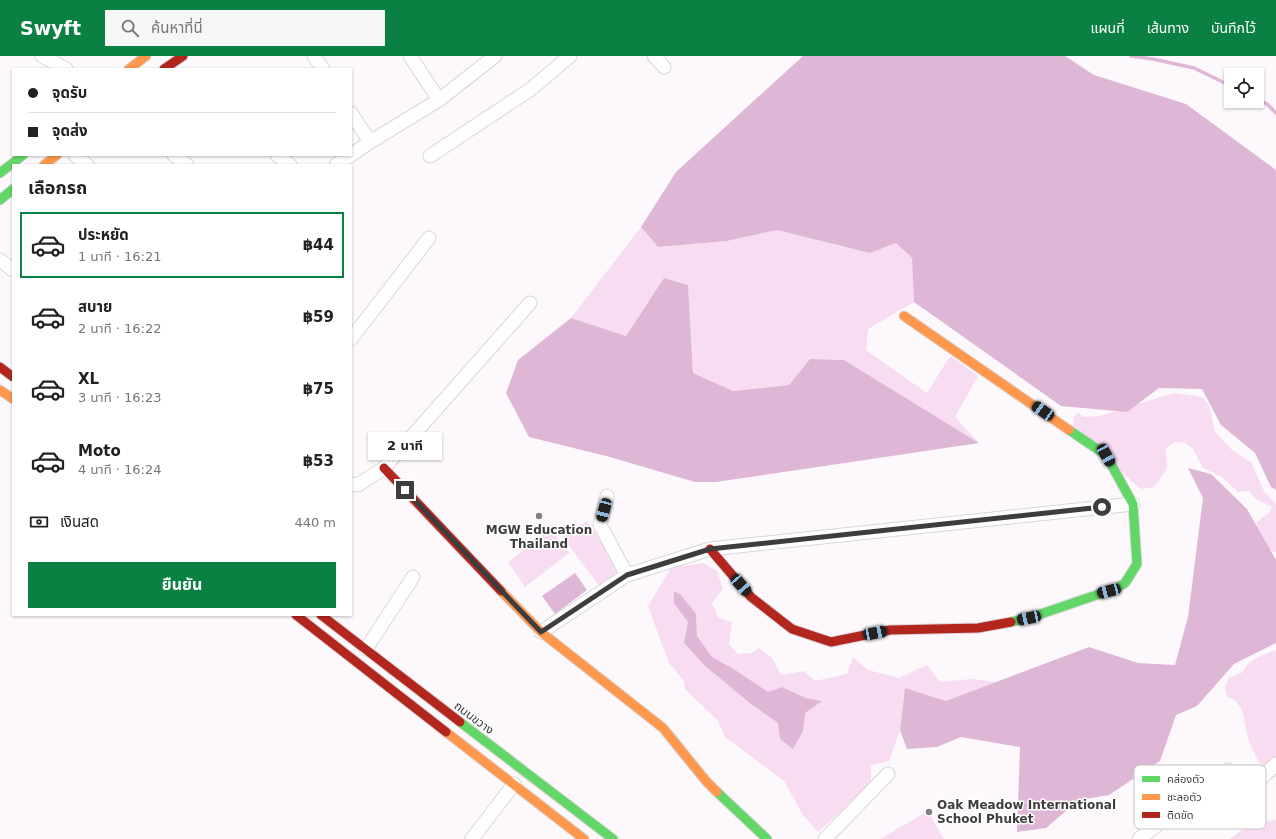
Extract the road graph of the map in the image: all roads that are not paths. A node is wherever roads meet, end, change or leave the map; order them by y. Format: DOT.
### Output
graph roads {
  1 [pos="42,56"];
  2 [pos="146,56"];
  3 [pos="183,56"];
  4 [pos="314,56"];
  5 [pos="410,56"];
  6 [pos="494,56"];
  7 [pos="570,56"];
  8 [pos="654,56"];
  9 [pos="664,67"];
  10 [pos="64,68"];
  11 [pos="130,68"];
  12 [pos="166,68"];
  13 [pos="322,68"];
  14 [pos="439,100"];
  15 [pos="352,115"];
  16 [pos="370,142"];
  17 [pos="352,154"];
  18 [pos="22,156"];
  19 [pos="56,156"];
  20 [pos="76,156"];
  21 [pos="175,156"];
  22 [pos="278,156"];
  23 [pos="350,156"];
  24 [pos="430,156"];
  25 [pos="45,164"];
  26 [pos="86,164"];
  27 [pos="186,164"];
  28 [pos="289,164"];
  29 [pos="338,164"];
  30 [pos="0,173"];
  31 [pos="12,190"];
  32 [pos="0,200"];
  33 [pos="429,238"];
  34 [pos="0,260"];
  35 [pos="12,269"];
  36 [pos="530,303"];
  37 [pos="904,316"];
  38 [pos="352,338"];
  39 [pos="0,367"];
  40 [pos="12,375"];
  41 [pos="0,390"];
  42 [pos="12,399"];
  43 [pos="384,468"];
  44 [pos="352,484"];
  45 [pos="608,496"];
  46 [pos="1133,504"];
  47 [pos="710,549"];
  48 [pos="627,575"];
  49 [pos="413,577"];
  50 [pos="297,616"];
  51 [pos="322,616"];
  52 [pos="541,632"];
  53 [pos="366,649"];
  54 [pos="483,739"];
  55 [pos="472,752"];
  56 [pos="1276,764"];
  57 [pos="888,774"];
  58 [pos="1266,774"];
  59 [pos="514,784"];
  60 [pos="1152,829"];
  61 [pos="472,839"];
  62 [pos="584,839"];
  63 [pos="613,839"];
  64 [pos="767,839"];
  65 [pos="825,839"];
  66 [pos="1139,839"];
  1 -- 10 [label="street"];
  2 -- 11 [label="street"];
  3 -- 12 [label="street"];
  4 -- 13 [label="street"];
  5 -- 14 [label="street"];
  6 -- 14 [label="street"];
  7 -- 24 [label="street"];
  8 -- 9 [label="street"];
  14 -- 16 [label="street"];
  15 -- 16 [label="street"];
  16 -- 17 [label="street"];
  18 -- 30 [label="street"];
  19 -- 25 [label="street"];
  20 -- 26 [label="street"];
  21 -- 27 [label="street"];
  22 -- 28 [label="street"];
  23 -- 29 [label="street"];
  31 -- 32 [label="street"];
  33 -- 38 [label="street"];
  34 -- 35 [label="street"];
  36 -- 43 [label="street"];
  37 -- 46 [label="street"];
  39 -- 40 [label="street"];
  41 -- 42 [label="street"];
  43 -- 44 [label="street"];
  43 -- 52 [label="street"];
  45 -- 48 [label="street"];
  46 -- 47 [label="street"];
  46 -- 47 [label="street"];
  47 -- 48 [label="street"];
  48 -- 52 [label="street"];
  49 -- 53 [label="street"];
  50 -- 55 [label="street"];
  51 -- 53 [label="street, ถนนขวาง"];
  52 -- 64 [label="street"];
  53 -- 54 [label="street, ถนนขวาง"];
  54 -- 55 [label="street"];
  54 -- 63 [label="street, ถนนขวาง"];
  55 -- 59 [label="street"];
  56 -- 58 [label="street"];
  57 -- 65 [label="street"];
  59 -- 61 [label="street"];
  59 -- 62 [label="street"];
  60 -- 66 [label="street"];
}
